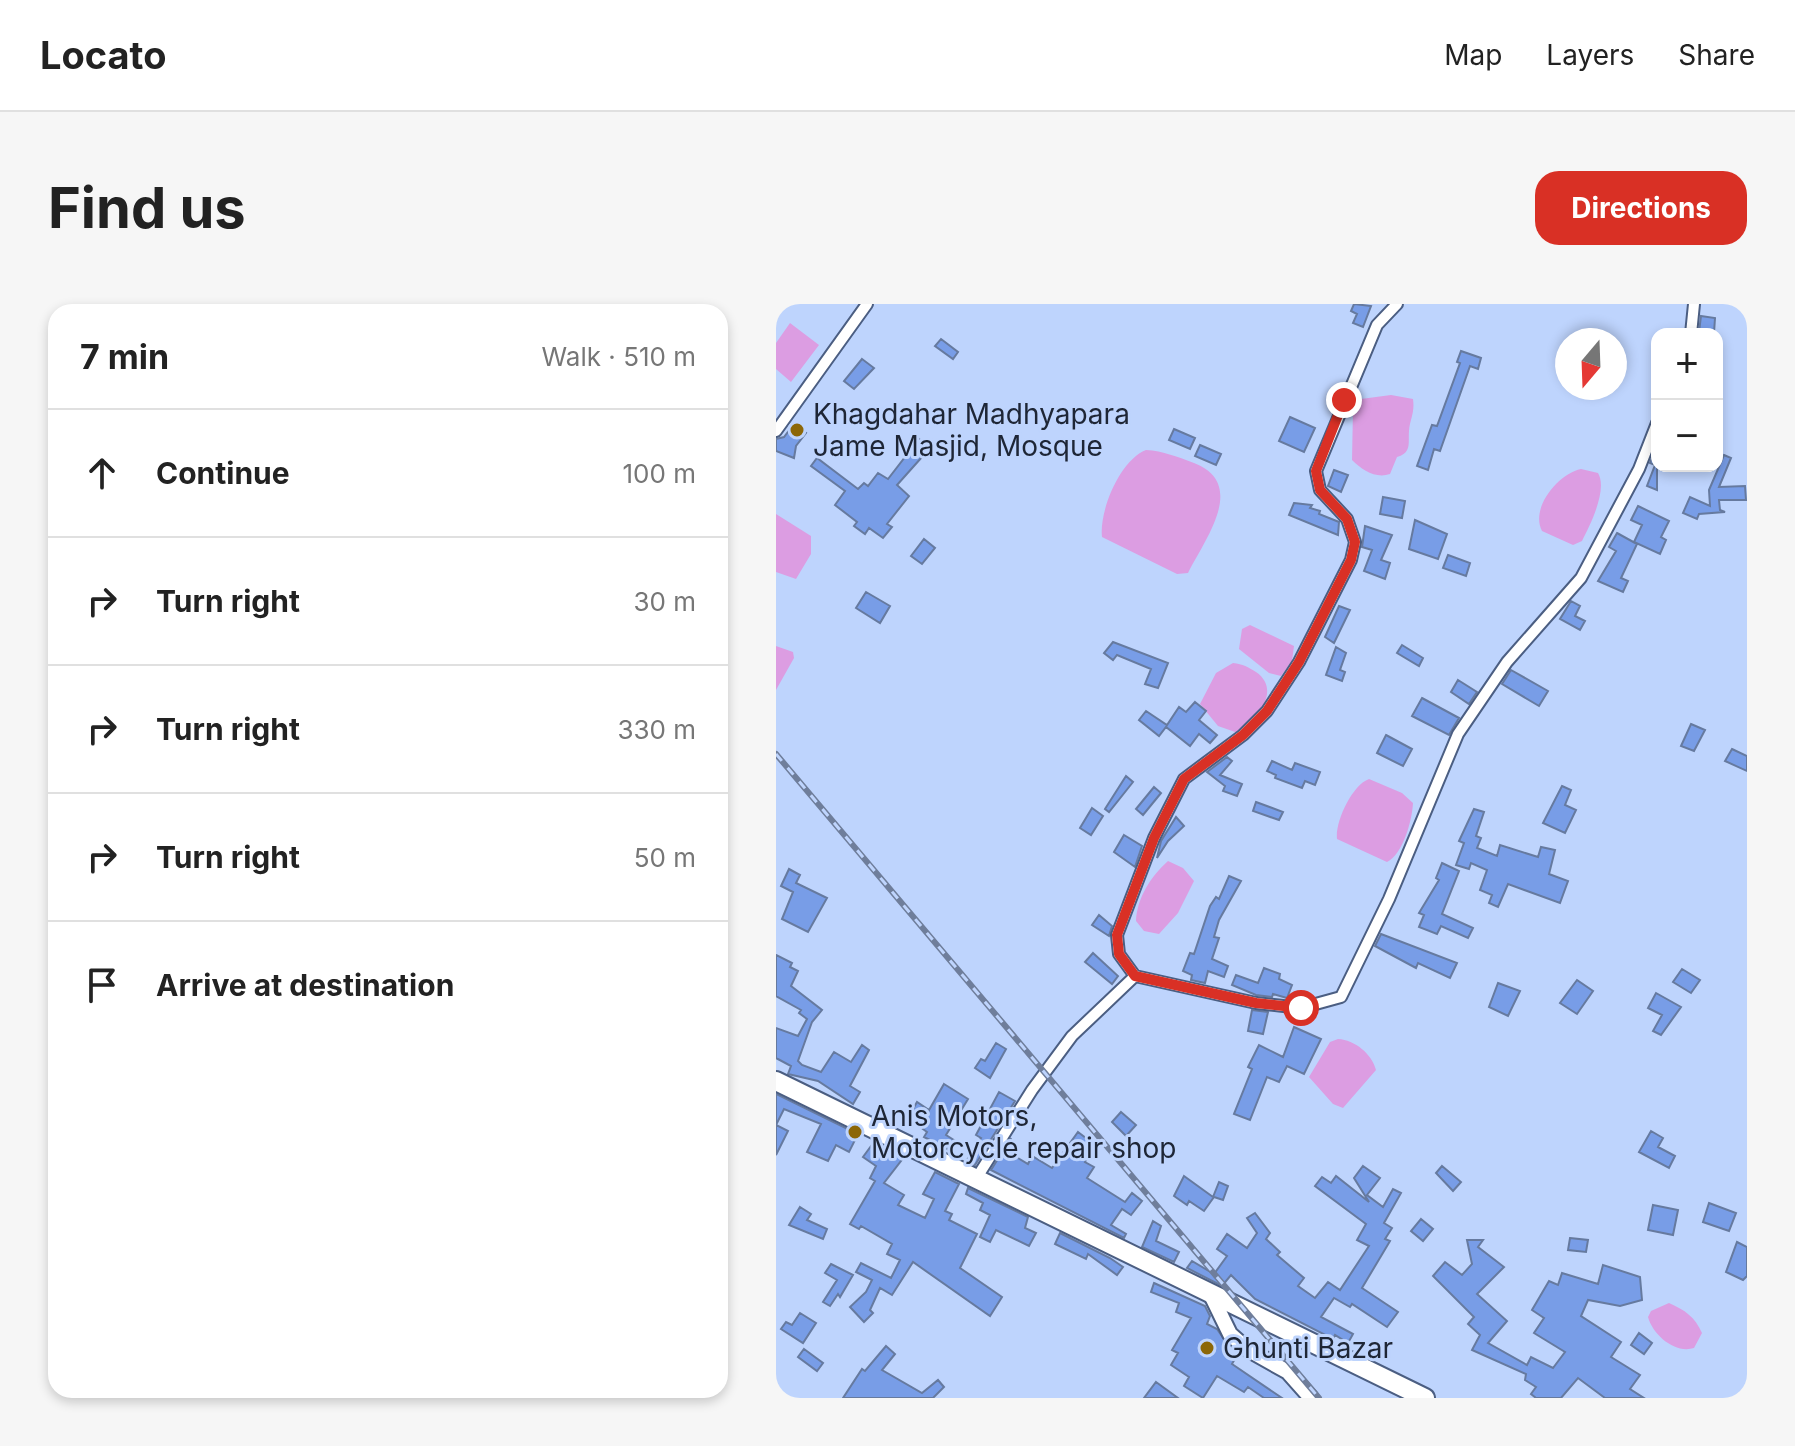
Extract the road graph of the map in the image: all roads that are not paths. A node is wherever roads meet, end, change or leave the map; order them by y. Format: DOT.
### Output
graph roads {
  1 [pos="867,304"];
  2 [pos="1397,304"];
  3 [pos="1694,304"];
  4 [pos="1692,328"];
  5 [pos="776,431"];
  6 [pos="1651,438"];
  7 [pos="1135,976"];
  8 [pos="776,1081"];
  9 [pos="976,1179"];
  10 [pos="1212,1297"];
  11 [pos="1311,1398"];
  12 [pos="1425,1398"];
  1 -- 5 [label="street"];
  2 -- 7 [label="street"];
  3 -- 4 [label="street"];
  6 -- 7 [label="street"];
  7 -- 9 [label="street"];
  8 -- 9 [label="highway"];
  9 -- 10 [label="highway"];
  10 -- 11 [label="street"];
  10 -- 12 [label="highway"];
}
